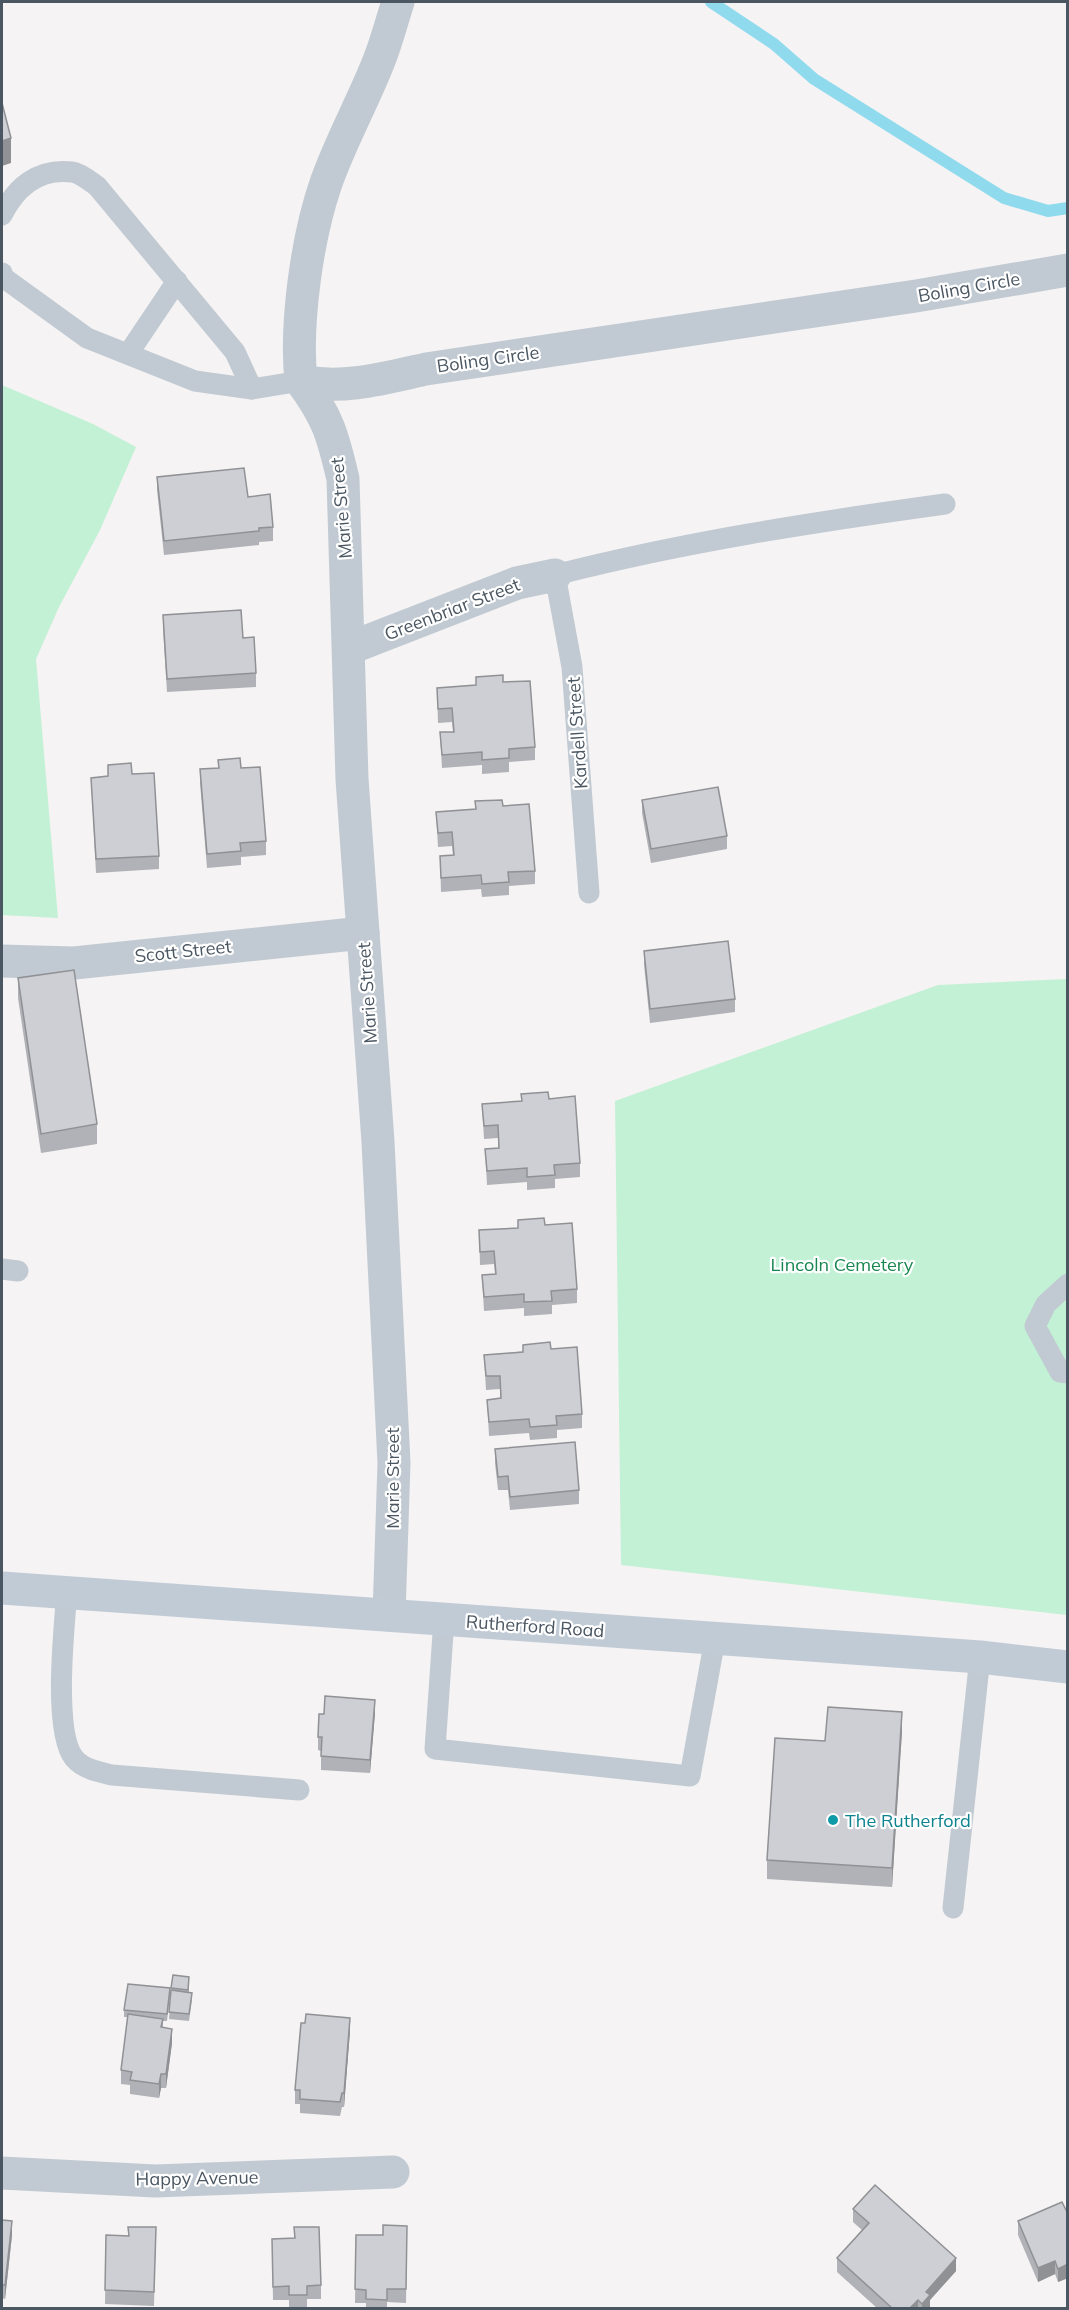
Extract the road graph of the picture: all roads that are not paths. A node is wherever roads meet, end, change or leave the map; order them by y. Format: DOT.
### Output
graph roads {
  1 [pos="398,2"];
  2 [pos="2,216"];
  3 [pos="1068,270"];
  4 [pos="2,273"];
  5 [pos="177,280"];
  6 [pos="128,354"];
  7 [pos="301,381"];
  8 [pos="252,389"];
  9 [pos="945,504"];
  10 [pos="555,575"];
  11 [pos="350,648"];
  12 [pos="589,893"];
  13 [pos="363,933"];
  14 [pos="2,961"];
  15 [pos="1068,1284"];
  16 [pos="1068,1373"];
  17 [pos="2,1588"];
  18 [pos="67,1592"];
  19 [pos="389,1615"];
  20 [pos="444,1619"];
  21 [pos="715,1639"];
  22 [pos="980,1657"];
  23 [pos="1068,1667"];
  24 [pos="298,1790"];
  25 [pos="953,1908"];
  26 [pos="393,2172"];
  27 [pos="2,2173"];
  1 -- 7 [label="street"];
  2 -- 5 [label="lane"];
  3 -- 7 [label="street, Boling Circle"];
  4 -- 6 [label="lane"];
  5 -- 6 [label="lane"];
  5 -- 8 [label="lane"];
  6 -- 8 [label="lane"];
  7 -- 8 [label="lane"];
  7 -- 11 [label="street, Marie Street"];
  9 -- 10 [label="lane"];
  10 -- 11 [label="street, Greenbriar Street"];
  10 -- 12 [label="lane, Kardell Street"];
  11 -- 13 [label="street, Marie Street"];
  13 -- 14 [label="street, Scott Street"];
  13 -- 19 [label="street, Marie Street"];
  15 -- 16 [label="lane"];
  17 -- 18 [label="street, Rutherford Road"];
  18 -- 19 [label="street, Rutherford Road"];
  18 -- 24 [label="lane"];
  19 -- 20 [label="street, Rutherford Road"];
  20 -- 21 [label="street, Rutherford Road"];
  20 -- 21 [label="lane"];
  21 -- 22 [label="street, Rutherford Road"];
  22 -- 23 [label="street, Rutherford Road"];
  22 -- 25 [label="lane"];
  26 -- 27 [label="street, Happy Avenue"];
}
